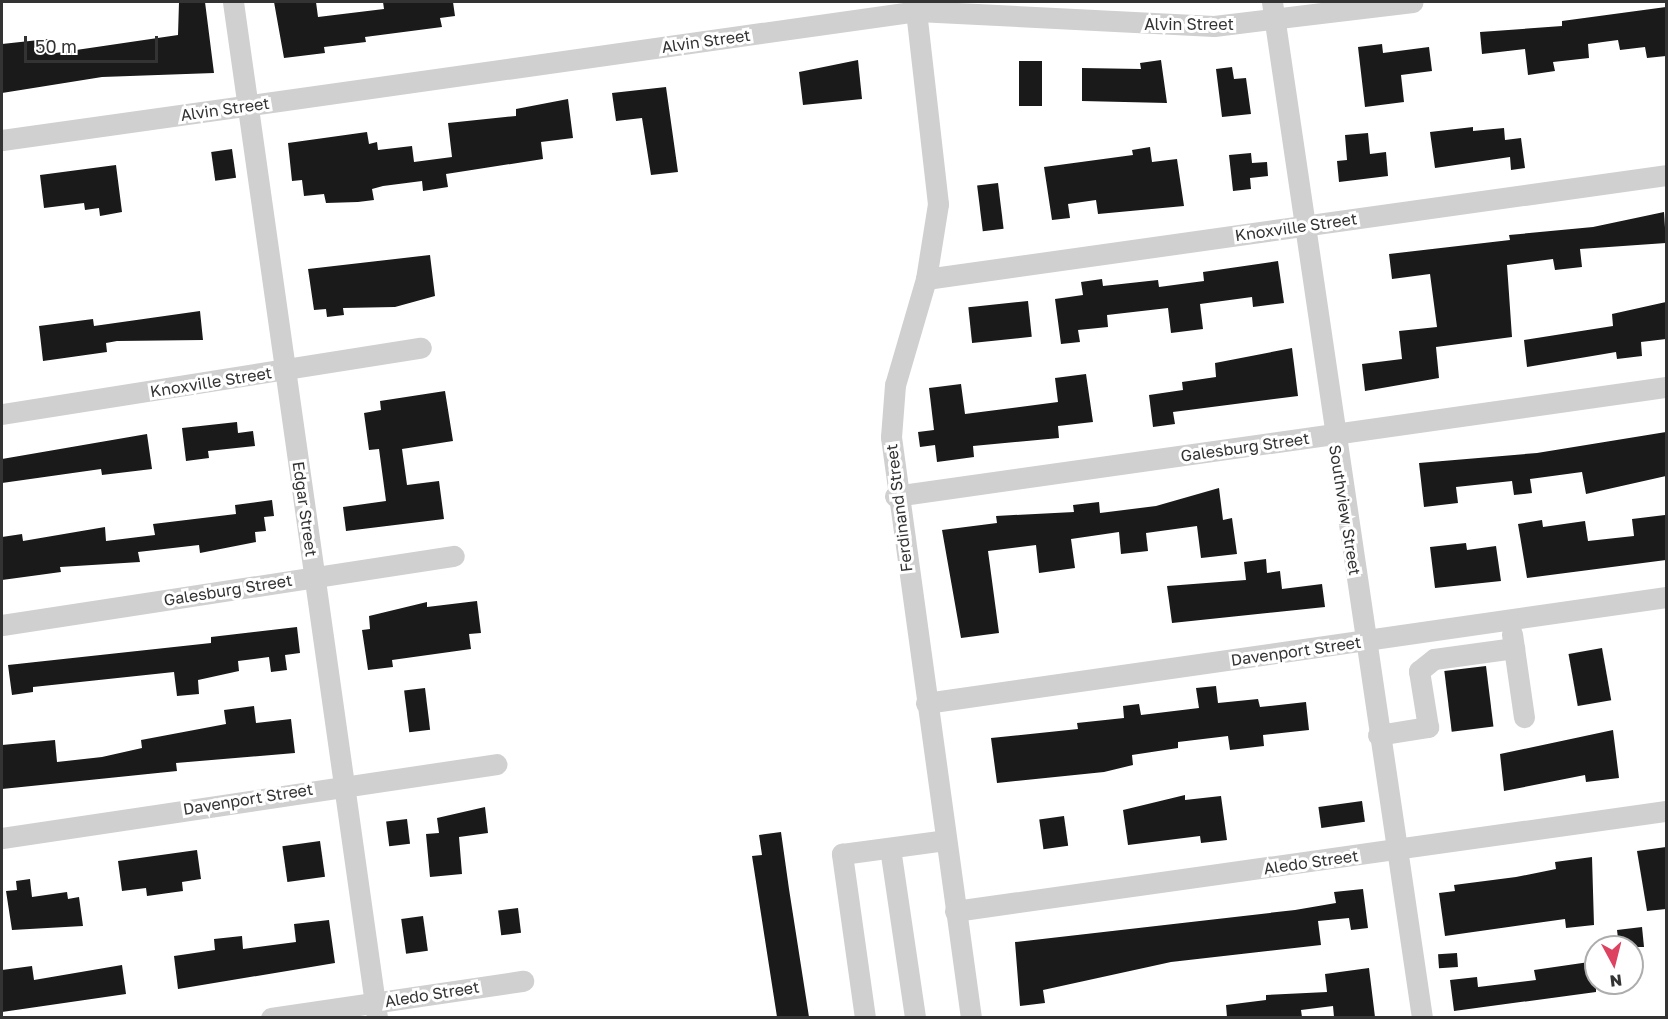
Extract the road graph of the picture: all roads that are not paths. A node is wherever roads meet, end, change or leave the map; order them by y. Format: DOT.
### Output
graph roads {
  1 [pos="233,2"];
  2 [pos="1413,2"];
  3 [pos="916,6"];
  4 [pos="1273,12"];
  5 [pos="247,106"];
  6 [pos="2,140"];
  7 [pos="1666,175"];
  8 [pos="1302,226"];
  9 [pos="926,279"];
  10 [pos="421,348"];
  11 [pos="286,370"];
  12 [pos="1666,387"];
  13 [pos="2,414"];
  14 [pos="1333,435"];
  15 [pos="895,496"];
  16 [pos="454,556"];
  17 [pos="315,576"];
  18 [pos="1666,597"];
  19 [pos="1510,620"];
  20 [pos="2,625"];
  21 [pos="1429,631"];
  22 [pos="1365,641"];
  23 [pos="1514,648"];
  24 [pos="1434,659"];
  25 [pos="926,703"];
  26 [pos="1524,717"];
  27 [pos="1378,735"];
  28 [pos="495,764"];
  29 [pos="345,785"];
  30 [pos="1666,811"];
  31 [pos="2,838"];
  32 [pos="945,840"];
  33 [pos="890,848"];
  34 [pos="1396,850"];
  35 [pos="955,911"];
  36 [pos="523,981"];
  37 [pos="376,1010"];
  38 [pos="271,1017"];
  39 [pos="865,1017"];
  40 [pos="915,1017"];
  41 [pos="970,1017"];
  42 [pos="1422,1017"];
  1 -- 5 [label="street, Edgar Street"];
  2 -- 4 [label="street, Alvin Street"];
  3 -- 4 [label="street, Alvin Street"];
  3 -- 5 [label="street, Alvin Street"];
  3 -- 9 [label="street, Ferdinand Street"];
  4 -- 8 [label="street, Southview Street"];
  5 -- 6 [label="street, Alvin Street"];
  5 -- 11 [label="street, Edgar Street"];
  7 -- 8 [label="street, Knoxville Street"];
  8 -- 9 [label="street, Knoxville Street"];
  8 -- 14 [label="street, Southview Street"];
  9 -- 15 [label="street, Ferdinand Street"];
  10 -- 11 [label="street, Knoxville Street"];
  11 -- 13 [label="street, Knoxville Street"];
  11 -- 17 [label="street, Edgar Street"];
  12 -- 14 [label="street, Galesburg Street"];
  14 -- 15 [label="street, Galesburg Street"];
  14 -- 22 [label="street, Southview Street"];
  15 -- 25 [label="street, Ferdinand Street"];
  16 -- 17 [label="street, Galesburg Street"];
  17 -- 20 [label="street, Galesburg Street"];
  17 -- 29 [label="street, Edgar Street"];
  18 -- 19 [label="street, Davenport Street"];
  19 -- 21 [label="street, Davenport Street"];
  19 -- 23 [label="street"];
  21 -- 22 [label="street, Davenport Street"];
  21 -- 24 [label="street"];
  22 -- 25 [label="street, Davenport Street"];
  22 -- 27 [label="street, Southview Street"];
  23 -- 24 [label="street"];
  23 -- 26 [label="street"];
  24 -- 27 [label="street"];
  25 -- 32 [label="street, Ferdinand Street"];
  27 -- 34 [label="street, Southview Street"];
  28 -- 29 [label="street, Davenport Street"];
  29 -- 31 [label="street, Davenport Street"];
  29 -- 37 [label="street, Edgar Street"];
  30 -- 34 [label="street, Aledo Street"];
  32 -- 33 [label="street"];
  32 -- 35 [label="street, Ferdinand Street"];
  33 -- 39 [label="street"];
  33 -- 40 [label="street"];
  34 -- 35 [label="street, Aledo Street"];
  34 -- 42 [label="street, Southview Street"];
  35 -- 41 [label="street, Ferdinand Street"];
  36 -- 37 [label="street, Aledo Street"];
  37 -- 38 [label="street, Aledo Street"];
}
